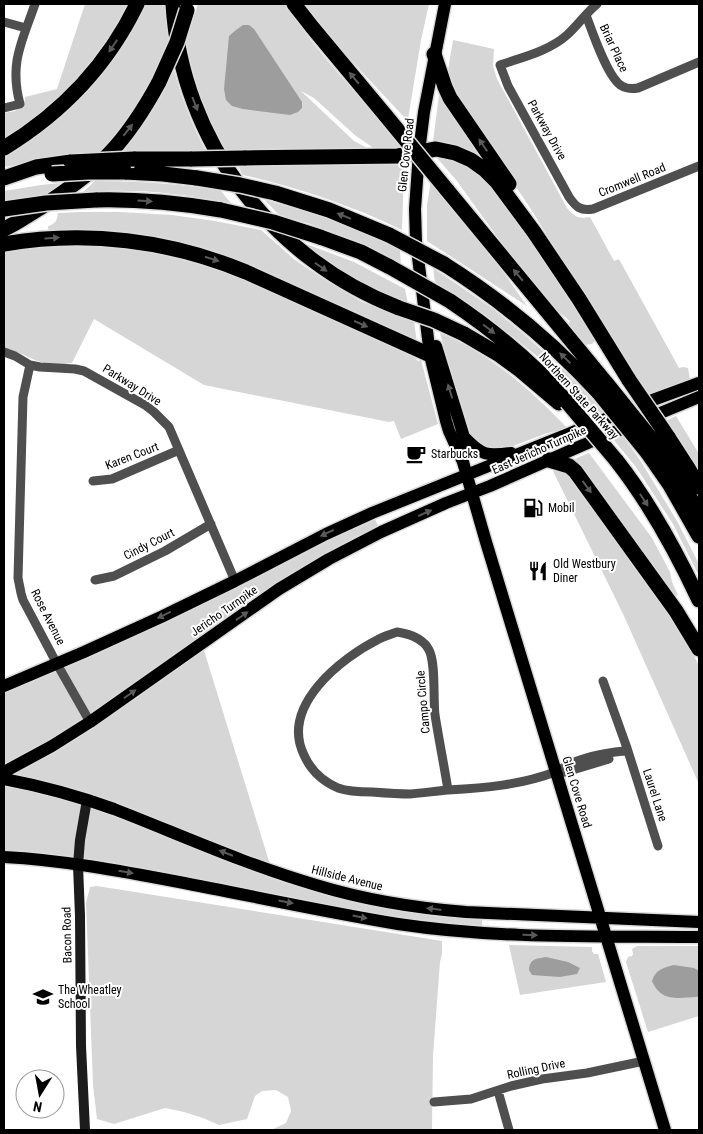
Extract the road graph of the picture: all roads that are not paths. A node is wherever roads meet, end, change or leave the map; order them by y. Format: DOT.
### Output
graph roads {
  1 [pos="35,4"];
  2 [pos="138,4"];
  3 [pos="173,4"];
  4 [pos="294,4"];
  5 [pos="445,4"];
  6 [pos="596,4"];
  7 [pos="188,7"];
  8 [pos="586,15"];
  9 [pos="4,22"];
  10 [pos="26,28"];
  11 [pos="434,54"];
  12 [pos="699,62"];
  13 [pos="4,108"];
  14 [pos="4,148"];
  15 [pos="419,152"];
  16 [pos="699,166"];
  17 [pos="4,179"];
  18 [pos="575,205"];
  19 [pos="4,209"];
  20 [pos="4,229"];
  21 [pos="534,232"];
  22 [pos="4,244"];
  23 [pos="425,311"];
  24 [pos="4,352"];
  25 [pos="430,355"];
  26 [pos="30,365"];
  27 [pos="699,383"];
  28 [pos="603,389"];
  29 [pos="699,397"];
  30 [pos="564,403"];
  31 [pos="464,437"];
  32 [pos="657,445"];
  33 [pos="179,450"];
  34 [pos="526,451"];
  35 [pos="549,460"];
  36 [pos="463,462"];
  37 [pos="467,475"];
  38 [pos="93,481"];
  39 [pos="699,486"];
  40 [pos="472,493"];
  41 [pos="699,514"];
  42 [pos="211,524"];
  43 [pos="699,536"];
  44 [pos="95,580"];
  45 [pos="235,581"];
  46 [pos="699,600"];
  47 [pos="699,649"];
  48 [pos="57,664"];
  49 [pos="603,681"];
  50 [pos="4,686"];
  51 [pos="90,722"];
  52 [pos="628,751"];
  53 [pos="4,772"];
  54 [pos="556,772"];
  55 [pos="4,779"];
  56 [pos="448,790"];
  57 [pos="87,800"];
  58 [pos="658,846"];
  59 [pos="4,857"];
  60 [pos="78,865"];
  61 [pos="601,918"];
  62 [pos="699,922"];
  63 [pos="606,936"];
  64 [pos="699,937"];
  65 [pos="644,1061"];
  66 [pos="498,1091"];
  67 [pos="434,1102"];
  68 [pos="85,1130"];
  69 [pos="508,1130"];
  70 [pos="665,1130"];
  1 -- 10 [label="street"];
  2 -- 14 [label="highway, one-way"];
  3 -- 30 [label="highway, one-way, bridge"];
  28 -- 4 [label="highway, one-way, bridge"];
  5 -- 11 [label="main road, Glen Cove Road"];
  6 -- 8 [label="street"];
  20 -- 7 [label="highway, one-way, bridge"];
  8 -- 12 [label="street, Briar Place"];
  8 -- 18 [label="street, Parkway Drive"];
  9 -- 10 [label="street"];
  10 -- 13 [label="street"];
  11 -- 15 [label="main road, Glen Cove Road"];
  21 -- 11 [label="highway, one-way"];
  15 -- 17 [label="highway, bridge"];
  15 -- 21 [label="highway"];
  15 -- 23 [label="main road, Glen Cove Road"];
  16 -- 18 [label="street, Cromwell Road"];
  28 -- 17 [label="highway, Northern State Parkway, one-way, bridge"];
  19 -- 30 [label="highway, Northern State Parkway, one-way, bridge"];
  21 -- 32 [label="highway, bridge"];
  22 -- 25 [label="highway, one-way"];
  23 -- 25 [label="main road, Glen Cove Road"];
  31 -- 23 [label="main road, Glen Cove Road, one-way"];
  24 -- 26 [label="street, Parkway Drive"];
  25 -- 36 [label="main road, Glen Cove Road"];
  26 -- 33 [label="street, Parkway Drive"];
  26 -- 48 [label="street, Rose Avenue"];
  27 -- 34 [label="main road, East Jericho Turnpike"];
  28 -- 32 [label="highway, bridge"];
  29 -- 35 [label="main road, East Jericho Turnpike"];
  30 -- 46 [label="highway, Northern State Parkway, one-way, bridge"];
  31 -- 34 [label="main road"];
  31 -- 36 [label="main road, Glen Cove Road"];
  32 -- 39 [label="highway"];
  32 -- 41 [label="highway"];
  32 -- 43 [label="highway"];
  33 -- 38 [label="street, Karen Court"];
  33 -- 42 [label="street, Parkway Drive"];
  34 -- 37 [label="main road, East Jericho Turnpike"];
  35 -- 40 [label="main road, East Jericho Turnpike"];
  35 -- 47 [label="highway, one-way"];
  36 -- 37 [label="main road, Glen Cove Road"];
  37 -- 40 [label="main road, Glen Cove Road"];
  37 -- 45 [label="main road, Jericho Turnpike, one-way"];
  51 -- 40 [label="main road, Jericho Turnpike, one-way"];
  40 -- 54 [label="main road, Glen Cove Road"];
  42 -- 44 [label="street, Cindy Court"];
  42 -- 45 [label="street, Parkway Drive"];
  45 -- 48 [label="main road, Jericho Turnpike, one-way"];
  48 -- 50 [label="main road, Jericho Turnpike"];
  48 -- 51 [label="street, Rose Avenue"];
  49 -- 52 [label="street, Laurel Lane"];
  51 -- 53 [label="main road, Jericho Turnpike"];
  52 -- 54 [label="street"];
  52 -- 58 [label="street, Laurel Lane"];
  54 -- 56 [label="street, Campo Circle"];
  54 -- 61 [label="main road, Glen Cove Road"];
  55 -- 57 [label="main road, Hillside Avenue"];
  56 -- 56 [label="street, Campo Circle"];
  57 -- 60 [label="street, Bacon Road"];
  61 -- 57 [label="main road, Hillside Avenue, one-way"];
  59 -- 60 [label="main road"];
  60 -- 63 [label="main road, one-way"];
  60 -- 68 [label="street, Bacon Road"];
  61 -- 62 [label="main road, Hillside Avenue"];
  61 -- 63 [label="main road, Glen Cove Road"];
  63 -- 64 [label="main road"];
  63 -- 65 [label="main road, Glen Cove Road"];
  65 -- 66 [label="street, Rolling Drive"];
  65 -- 70 [label="main road, Glen Cove Road"];
  66 -- 67 [label="street, Rolling Drive"];
  66 -- 69 [label="street"];
}
